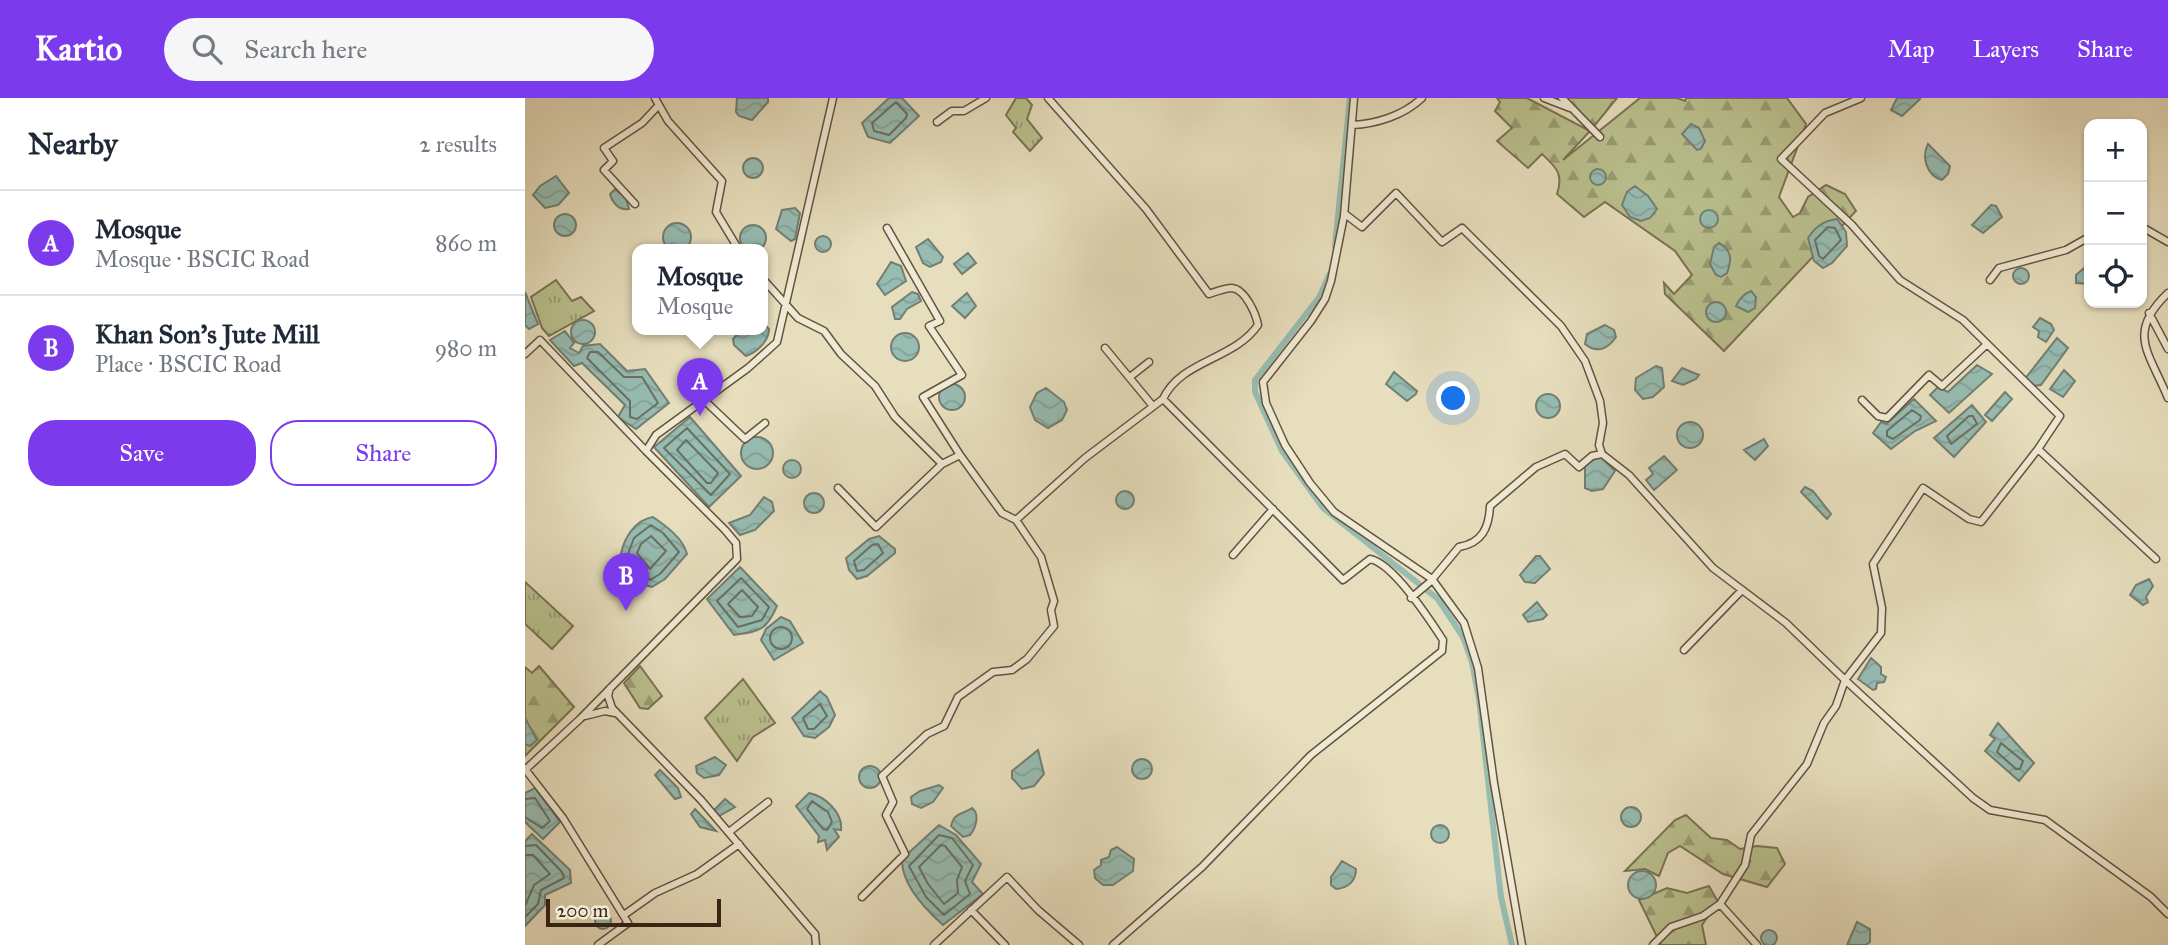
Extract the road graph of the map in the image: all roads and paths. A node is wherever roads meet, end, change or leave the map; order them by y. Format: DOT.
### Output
graph roads {
  1 [pos="655,98"];
  2 [pos="833,98"];
  3 [pos="986,98"];
  4 [pos="1048,98"];
  5 [pos="1354,98"];
  6 [pos="1422,98"];
  7 [pos="1544,98"];
  8 [pos="1562,98"];
  9 [pos="1861,98"];
  10 [pos="658,106"];
  11 [pos="1572,109"];
  12 [pos="937,122"];
  13 [pos="1352,125"];
  14 [pos="1600,137"];
  15 [pos="635,204"];
  16 [pos="1345,214"];
  17 [pos="887,228"];
  18 [pos="2147,230"];
  19 [pos="2084,240"];
  20 [pos="2168,242"];
  21 [pos="735,244"];
  22 [pos="1990,280"];
  23 [pos="768,284"];
  24 [pos="2168,293"];
  25 [pos="786,303"];
  26 [pos="2149,313"];
  27 [pos="1986,345"];
  28 [pos="1105,348"];
  29 [pos="2168,349"];
  30 [pos="525,354"];
  31 [pos="1149,362"];
  32 [pos="1130,377"];
  33 [pos="2168,398"];
  34 [pos="1163,399"];
  35 [pos="704,400"];
  36 [pos="1862,400"];
  37 [pos="1152,405"];
  38 [pos="765,423"];
  39 [pos="2038,449"];
  40 [pos="646,451"];
  41 [pos="1602,454"];
  42 [pos="960,455"];
  43 [pos="942,464"];
  44 [pos="838,488"];
  45 [pos="1273,509"];
  46 [pos="1016,520"];
  47 [pos="1233,555"];
  48 [pos="2156,559"];
  49 [pos="1431,580"];
  50 [pos="1741,591"];
  51 [pos="1411,598"];
  52 [pos="1684,650"];
  53 [pos="1845,680"];
  54 [pos="611,686"];
  55 [pos="617,714"];
  56 [pos="580,719"];
  57 [pos="525,770"];
  58 [pos="768,802"];
  59 [pos="729,832"];
  60 [pos="739,844"];
  61 [pos="862,897"];
  62 [pos="1720,904"];
  63 [pos="971,910"];
  64 [pos="2168,914"];
  65 [pos="624,915"];
  66 [pos="598,945"];
  67 [pos="816,945"];
  68 [pos="934,945"];
  69 [pos="1005,945"];
  70 [pos="1079,945"];
  71 [pos="1113,945"];
  72 [pos="1523,945"];
  73 [pos="1653,945"];
  74 [pos="1757,945"];
  1 -- 10 [label="street"];
  2 -- 25 [label="street"];
  3 -- 12 [label="street"];
  4 -- 34 [label="street"];
  5 -- 13 [label="street"];
  6 -- 13 [label="street"];
  7 -- 11 [label="street"];
  8 -- 11 [label="street"];
  9 -- 27 [label="street"];
  10 -- 15 [label="street"];
  10 -- 21 [label="street"];
  11 -- 14 [label="street"];
  13 -- 16 [label="street"];
  16 -- 41 [label="street"];
  16 -- 49 [label="street"];
  17 -- 42 [label="street"];
  18 -- 20 [label="street"];
  19 -- 22 [label="street"];
  23 -- 25 [label="street"];
  24 -- 26 [label="street"];
  25 -- 35 [label="street"];
  25 -- 43 [label="street"];
  26 -- 29 [label="street"];
  26 -- 33 [label="street"];
  27 -- 36 [label="street"];
  27 -- 39 [label="street"];
  28 -- 32 [label="street"];
  30 -- 40 [label="street"];
  31 -- 32 [label="street"];
  32 -- 37 [label="street"];
  34 -- 37 [label="street"];
  34 -- 45 [label="street"];
  35 -- 38 [label="street"];
  35 -- 40 [label="street"];
  37 -- 46 [label="street"];
  39 -- 48 [label="street"];
  39 -- 53 [label="street"];
  40 -- 54 [label="street"];
  41 -- 49 [label="street"];
  41 -- 50 [label="street"];
  42 -- 43 [label="street"];
  42 -- 46 [label="street"];
  43 -- 44 [label="street"];
  45 -- 47 [label="street"];
  45 -- 51 [label="street"];
  46 -- 61 [label="street"];
  49 -- 51 [label="street"];
  49 -- 72 [label="street"];
  50 -- 52 [label="street"];
  50 -- 53 [label="street"];
  51 -- 71 [label="street"];
  53 -- 62 [label="street"];
  53 -- 64 [label="street"];
  54 -- 55 [label="street"];
  54 -- 56 [label="street"];
  55 -- 56 [label="street"];
  55 -- 59 [label="street"];
  56 -- 57 [label="street"];
  57 -- 65 [label="street"];
  58 -- 59 [label="street"];
  59 -- 60 [label="street"];
  60 -- 65 [label="street"];
  60 -- 67 [label="street"];
  62 -- 73 [label="street"];
  62 -- 74 [label="street"];
  63 -- 68 [label="street"];
  63 -- 69 [label="street"];
  63 -- 70 [label="street"];
  65 -- 66 [label="street"];
}
